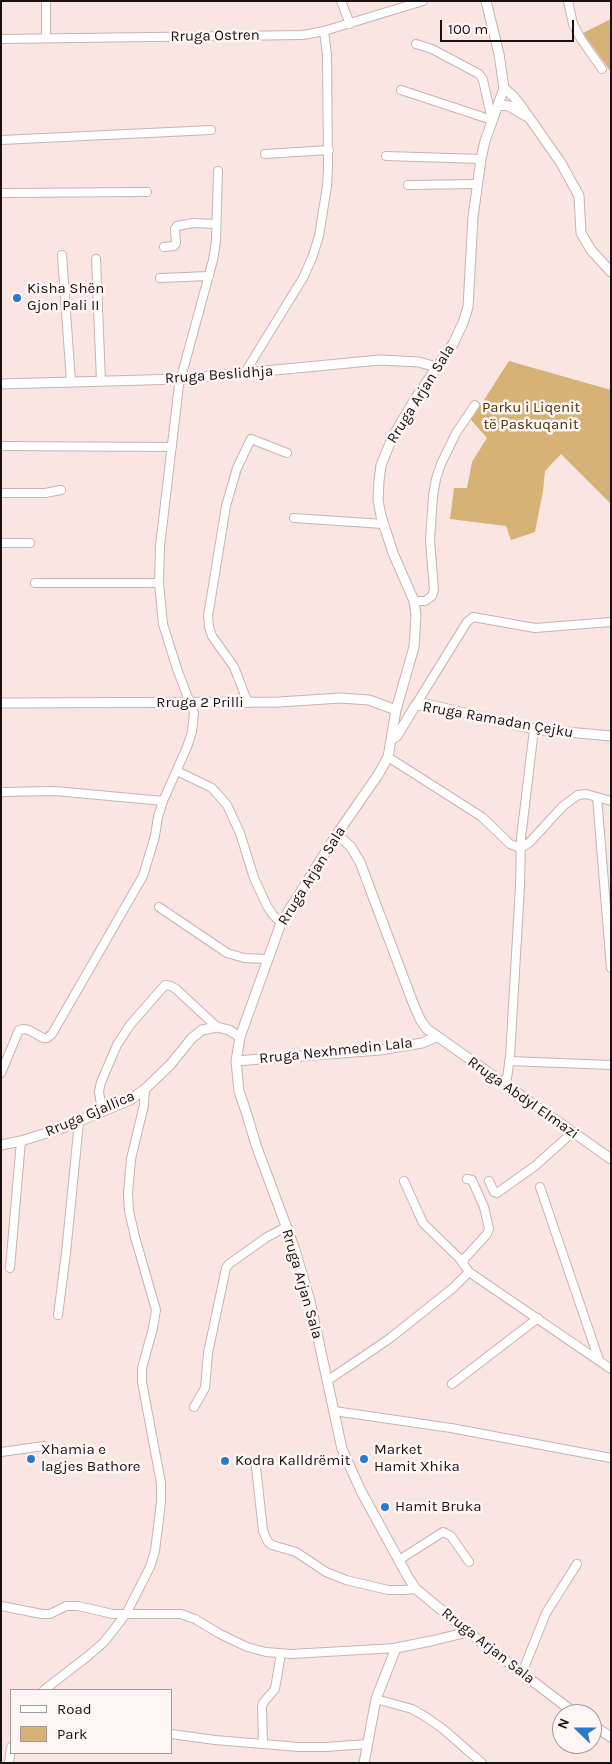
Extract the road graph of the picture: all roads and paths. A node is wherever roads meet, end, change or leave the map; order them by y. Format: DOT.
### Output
graph roads {
  1 [pos="46,1"];
  2 [pos="341,1"];
  3 [pos="423,1"];
  4 [pos="486,1"];
  5 [pos="568,1"];
  6 [pos="350,24"];
  7 [pos="324,32"];
  8 [pos="46,38"];
  9 [pos="1,39"];
  10 [pos="416,44"];
  11 [pos="602,69"];
  12 [pos="504,88"];
  13 [pos="401,90"];
  14 [pos="499,104"];
  15 [pos="492,120"];
  16 [pos="531,120"];
  17 [pos="211,130"];
  18 [pos="1,140"];
  19 [pos="328,150"];
  20 [pos="265,154"];
  21 [pos="386,156"];
  22 [pos="481,159"];
  23 [pos="218,171"];
  24 [pos="478,184"];
  25 [pos="408,185"];
  26 [pos="146,192"];
  27 [pos="1,193"];
  28 [pos="216,224"];
  29 [pos="164,247"];
  30 [pos="62,255"];
  31 [pos="96,259"];
  32 [pos="611,272"];
  33 [pos="209,276"];
  34 [pos="160,278"];
  35 [pos="436,366"];
  36 [pos="244,374"];
  37 [pos="181,379"];
  38 [pos="102,381"];
  39 [pos="71,382"];
  40 [pos="1,384"];
  41 [pos="475,405"];
  42 [pos="1,446"];
  43 [pos="172,448"];
  44 [pos="287,453"];
  45 [pos="60,490"];
  46 [pos="1,493"];
  47 [pos="294,518"];
  48 [pos="383,524"];
  49 [pos="1,543"];
  50 [pos="30,543"];
  51 [pos="36,582"];
  52 [pos="158,583"];
  53 [pos="414,601"];
  54 [pos="611,622"];
  55 [pos="191,702"];
  56 [pos="1,703"];
  57 [pos="248,703"];
  58 [pos="415,706"];
  59 [pos="396,710"];
  60 [pos="534,729"];
  61 [pos="611,736"];
  62 [pos="391,740"];
  63 [pos="388,757"];
  64 [pos="176,771"];
  65 [pos="1,792"];
  66 [pos="597,797"];
  67 [pos="163,801"];
  68 [pos="611,801"];
  69 [pos="337,834"];
  70 [pos="520,848"];
  71 [pos="159,907"];
  72 [pos="282,923"];
  73 [pos="268,960"];
  74 [pos="611,968"];
  75 [pos="217,1027"];
  76 [pos="240,1037"];
  77 [pos="436,1037"];
  78 [pos="236,1061"];
  79 [pos="509,1061"];
  80 [pos="611,1064"];
  81 [pos="1,1073"];
  82 [pos="506,1085"];
  83 [pos="145,1089"];
  84 [pos="102,1112"];
  85 [pos="79,1122"];
  86 [pos="573,1132"];
  87 [pos="21,1141"];
  88 [pos="1,1145"];
  89 [pos="611,1159"];
  90 [pos="467,1179"];
  91 [pos="404,1181"];
  92 [pos="489,1181"];
  93 [pos="540,1187"];
  94 [pos="286,1227"];
  95 [pos="463,1264"];
  96 [pos="10,1268"];
  97 [pos="469,1272"];
  98 [pos="58,1315"];
  99 [pos="538,1318"];
  100 [pos="600,1360"];
  101 [pos="611,1369"];
  102 [pos="327,1381"];
  103 [pos="452,1384"];
  104 [pos="194,1407"];
  105 [pos="334,1411"];
  106 [pos="44,1446"];
  107 [pos="1,1452"];
  108 [pos="611,1458"];
  109 [pos="256,1467"];
  110 [pos="399,1560"];
  111 [pos="469,1562"];
  112 [pos="577,1564"];
  113 [pos="416,1588"];
  114 [pos="1,1606"];
  115 [pos="126,1614"];
  116 [pos="468,1632"];
  117 [pos="396,1648"];
  118 [pos="281,1653"];
  119 [pos="522,1674"];
  120 [pos="45,1689"];
  121 [pos="376,1699"];
  122 [pos="562,1704"];
  123 [pos="172,1734"];
  124 [pos="263,1744"];
  125 [pos="368,1744"];
  126 [pos="364,1763"];
  127 [pos="482,1763"];
  1 -- 8 [label="street"];
  2 -- 6 [label="street"];
  3 -- 6 [label="street, Rruga Ostren"];
  4 -- 12 [label="street, Rruga Arjan Sala"];
  5 -- 11 [label="street"];
  6 -- 7 [label="street, Rruga Ostren"];
  7 -- 8 [label="street, Rruga Ostren"];
  7 -- 19 [label="street"];
  8 -- 9 [label="street, Rruga Ostren"];
  10 -- 15 [label="street"];
  12 -- 14 [label="street, Rruga Arjan Sala"];
  12 -- 16 [label="street"];
  13 -- 15 [label="street"];
  14 -- 15 [label="street, Rruga Arjan Sala"];
  14 -- 16 [label="street"];
  15 -- 22 [label="street, Rruga Arjan Sala"];
  16 -- 32 [label="street"];
  17 -- 18 [label="street"];
  19 -- 20 [label="street"];
  19 -- 36 [label="street"];
  21 -- 22 [label="street"];
  22 -- 24 [label="street, Rruga Arjan Sala"];
  23 -- 28 [label="street"];
  24 -- 25 [label="street"];
  24 -- 35 [label="street, Rruga Arjan Sala"];
  26 -- 27 [label="street"];
  28 -- 29 [label="street"];
  28 -- 33 [label="street"];
  30 -- 39 [label="street"];
  31 -- 38 [label="street"];
  33 -- 34 [label="street"];
  33 -- 37 [label="street"];
  35 -- 36 [label="street, Rruga Beslidhja"];
  35 -- 48 [label="street, Rruga Arjan Sala"];
  36 -- 37 [label="street, Rruga Beslidhja"];
  37 -- 38 [label="street, Rruga Beslidhja"];
  37 -- 43 [label="street"];
  38 -- 39 [label="street, Rruga Beslidhja"];
  39 -- 40 [label="street, Rruga Beslidhja"];
  41 -- 53 [label="street"];
  42 -- 43 [label="street"];
  43 -- 52 [label="street"];
  44 -- 57 [label="street"];
  45 -- 46 [label="street"];
  47 -- 48 [label="street"];
  48 -- 53 [label="street, Rruga Arjan Sala"];
  49 -- 50 [label="street"];
  51 -- 52 [label="street"];
  52 -- 55 [label="street"];
  53 -- 59 [label="street, Rruga Arjan Sala"];
  54 -- 58 [label="street"];
  55 -- 56 [label="street, Rruga 2 Prilli"];
  55 -- 57 [label="street, Rruga 2 Prilli"];
  55 -- 64 [label="street"];
  57 -- 59 [label="street, Rruga 2 Prilli"];
  58 -- 60 [label="street, Rruga Ramadan Çejku"];
  58 -- 62 [label="street"];
  59 -- 62 [label="street, Rruga Arjan Sala"];
  60 -- 61 [label="street, Rruga Ramadan Çejku"];
  60 -- 70 [label="street"];
  62 -- 63 [label="street, Rruga Arjan Sala"];
  63 -- 69 [label="street, Rruga Arjan Sala"];
  63 -- 70 [label="street"];
  64 -- 67 [label="street"];
  64 -- 72 [label="street"];
  65 -- 67 [label="street"];
  66 -- 68 [label="street"];
  66 -- 70 [label="street"];
  66 -- 74 [label="street"];
  67 -- 81 [label="street"];
  69 -- 72 [label="street, Rruga Arjan Sala"];
  69 -- 77 [label="street, Rruga Abdyl Elmazi"];
  70 -- 79 [label="street"];
  71 -- 73 [label="street"];
  72 -- 73 [label="street, Rruga Arjan Sala"];
  73 -- 76 [label="street, Rruga Arjan Sala"];
  75 -- 76 [label="street"];
  75 -- 83 [label="street, Rruga Gjallica"];
  75 -- 84 [label="street"];
  76 -- 78 [label="street, Rruga Arjan Sala"];
  77 -- 78 [label="street, Rruga Nexhmedin Lala"];
  77 -- 82 [label="street, Rruga Abdyl Elmazi"];
  78 -- 94 [label="street, Rruga Arjan Sala"];
  79 -- 80 [label="street"];
  79 -- 82 [label="street"];
  82 -- 86 [label="street, Rruga Abdyl Elmazi"];
  83 -- 84 [label="street, Rruga Gjallica"];
  83 -- 115 [label="street"];
  84 -- 85 [label="street, Rruga Gjallica"];
  85 -- 87 [label="street, Rruga Gjallica"];
  85 -- 98 [label="street"];
  86 -- 89 [label="street, Rruga Abdyl Elmazi"];
  86 -- 92 [label="street"];
  87 -- 88 [label="street, Rruga Gjallica"];
  87 -- 96 [label="street"];
  90 -- 95 [label="street"];
  91 -- 95 [label="street"];
  93 -- 100 [label="street"];
  94 -- 102 [label="street, Rruga Arjan Sala"];
  94 -- 104 [label="street"];
  95 -- 97 [label="street"];
  97 -- 99 [label="street"];
  97 -- 102 [label="street"];
  99 -- 100 [label="street"];
  99 -- 103 [label="street"];
  100 -- 101 [label="street"];
  102 -- 105 [label="street, Rruga Arjan Sala"];
  105 -- 108 [label="street"];
  105 -- 110 [label="street, Rruga Arjan Sala"];
  106 -- 107 [label="street"];
  109 -- 113 [label="street"];
  110 -- 111 [label="street"];
  110 -- 113 [label="street, Rruga Arjan Sala"];
  112 -- 119 [label="street"];
  113 -- 116 [label="street, Rruga Arjan Sala"];
  114 -- 115 [label="street"];
  115 -- 118 [label="street"];
  115 -- 120 [label="street"];
  116 -- 117 [label="street"];
  116 -- 119 [label="street, Rruga Arjan Sala"];
  117 -- 118 [label="street"];
  117 -- 121 [label="street"];
  118 -- 124 [label="street"];
  119 -- 122 [label="street, Rruga Arjan Sala"];
  121 -- 125 [label="street"];
  121 -- 127 [label="street"];
  123 -- 124 [label="street"];
  124 -- 125 [label="street"];
  125 -- 126 [label="street"];
}
